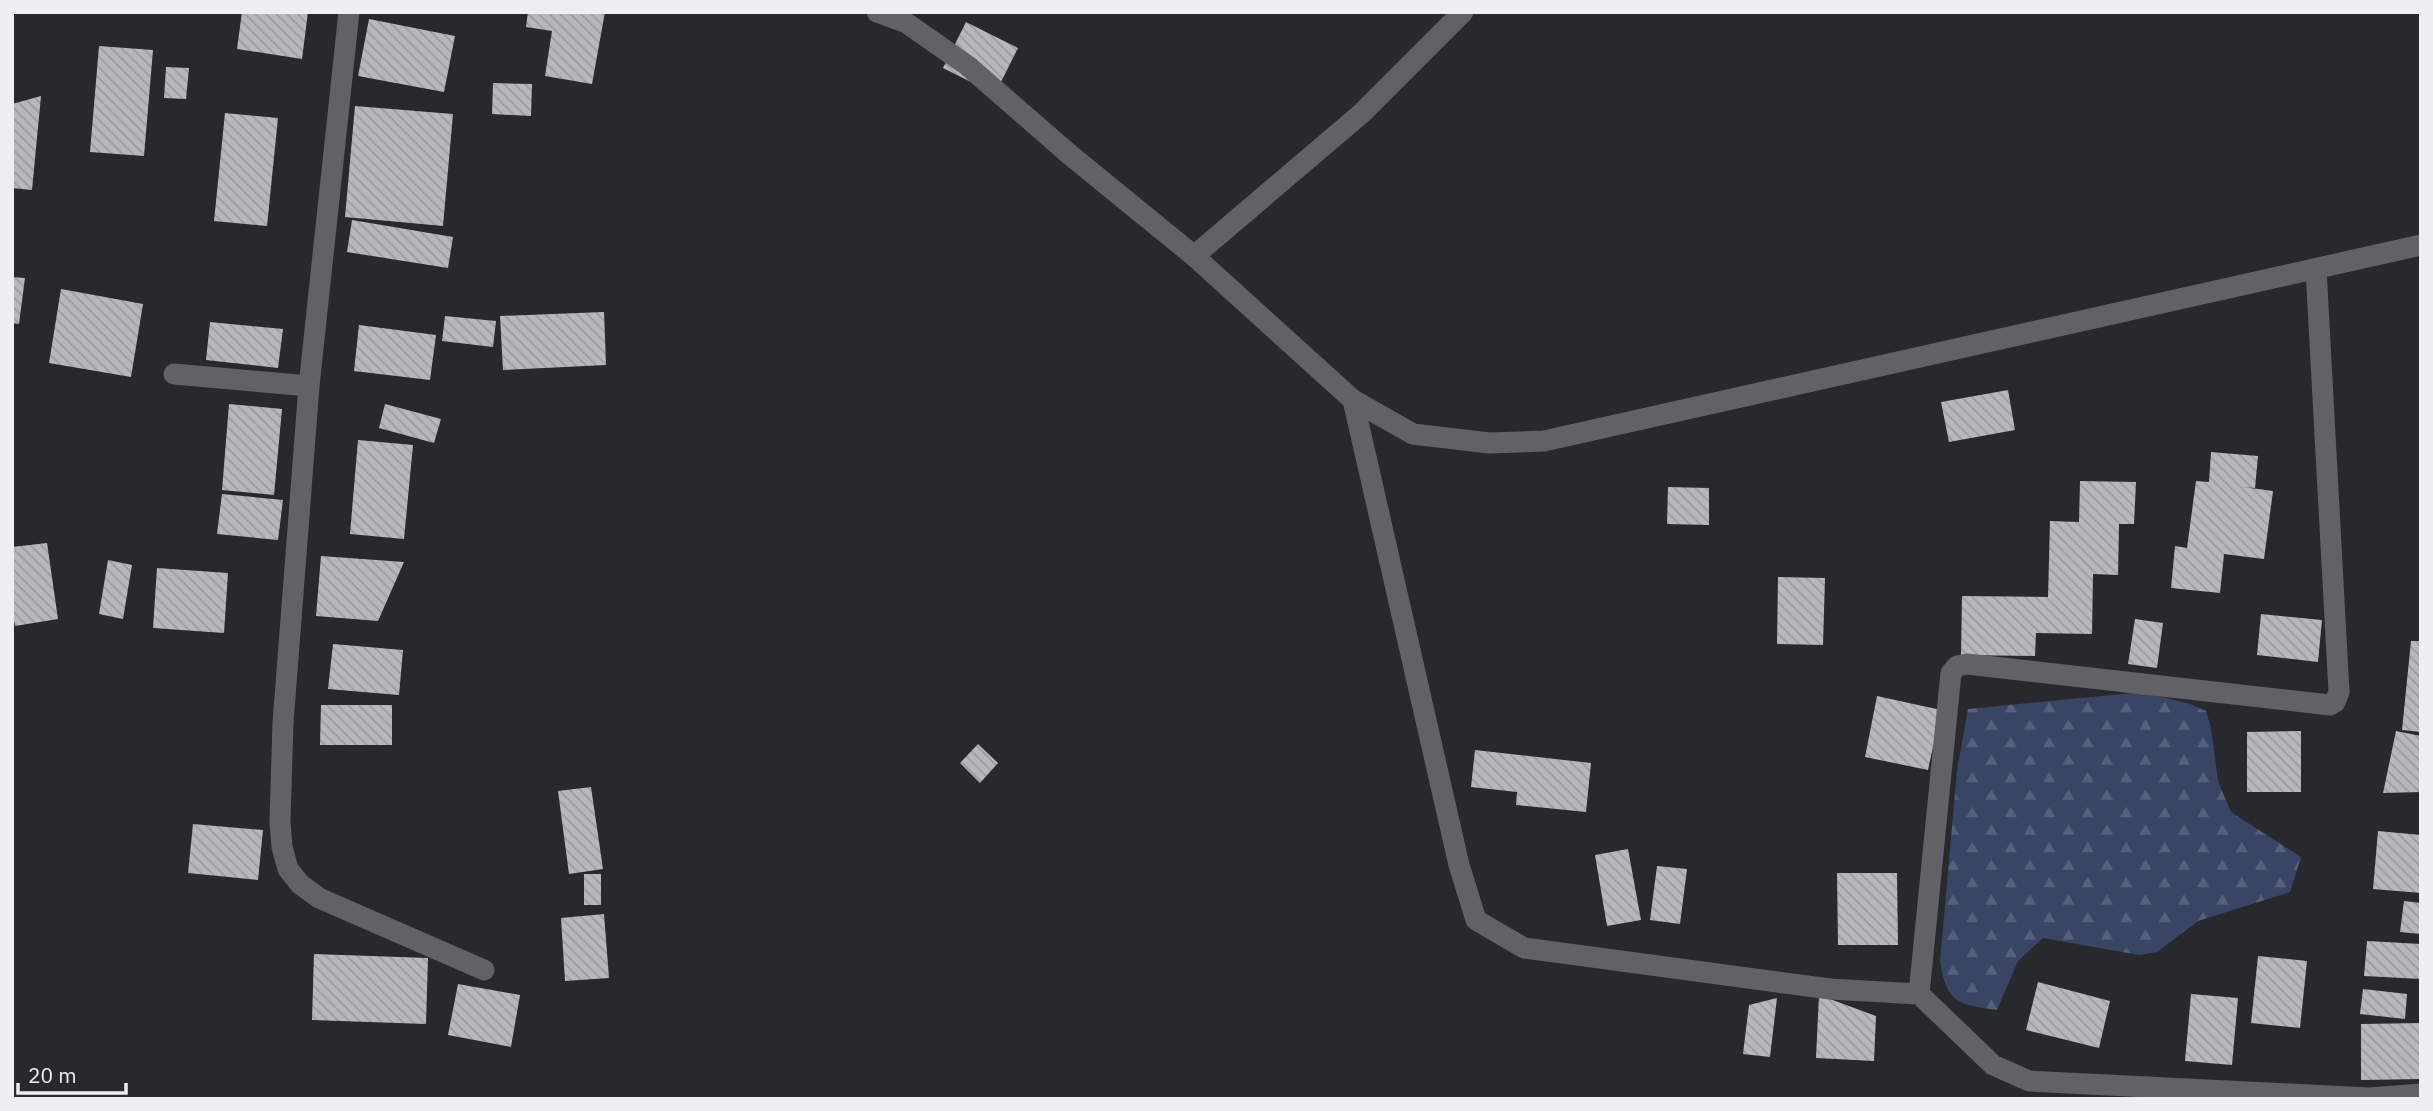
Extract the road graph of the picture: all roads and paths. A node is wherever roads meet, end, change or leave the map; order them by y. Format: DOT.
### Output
graph roads {
  1 [pos="349,12"];
  2 [pos="877,12"];
  3 [pos="1463,12"];
  4 [pos="2421,245"];
  5 [pos="1194,256"];
  6 [pos="2316,269"];
  7 [pos="174,373"];
  8 [pos="309,386"];
  9 [pos="1353,400"];
  10 [pos="484,970"];
  11 [pos="1919,994"];
  12 [pos="2421,1094"];
  1 -- 8 [label="street"];
  2 -- 5 [label="street"];
  3 -- 5 [label="street"];
  4 -- 6 [label="street"];
  5 -- 9 [label="street"];
  6 -- 9 [label="street"];
  6 -- 11 [label="street"];
  7 -- 8 [label="street"];
  8 -- 10 [label="street"];
  9 -- 11 [label="street"];
  11 -- 12 [label="street"];
}
